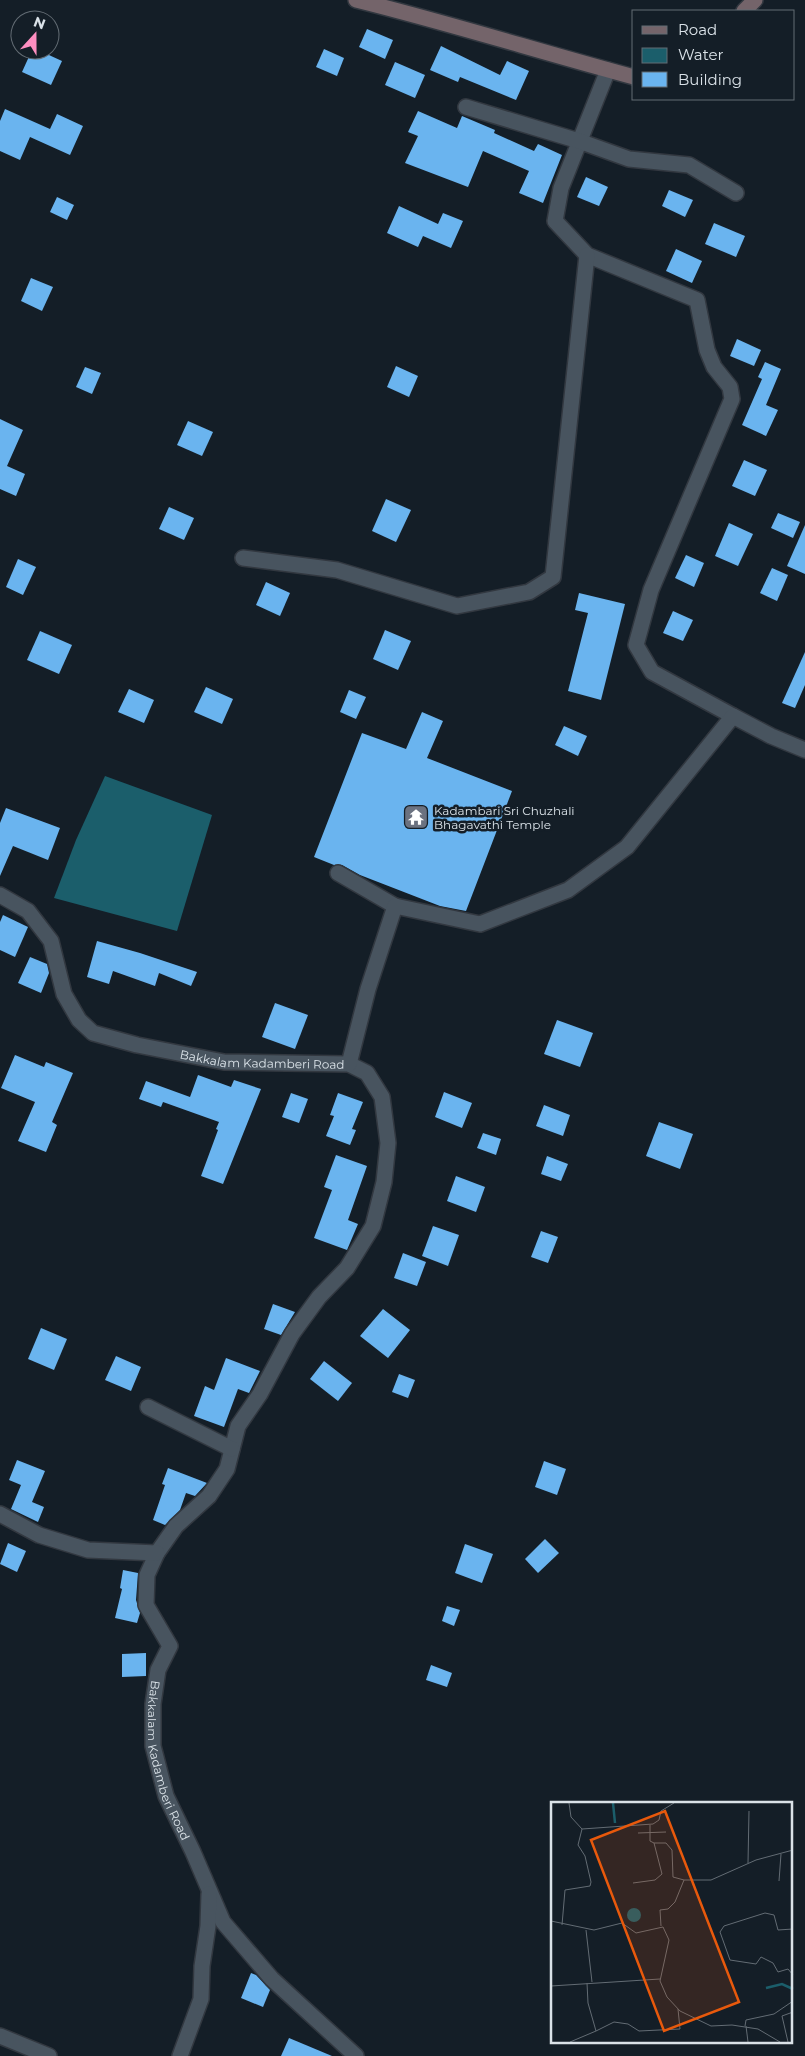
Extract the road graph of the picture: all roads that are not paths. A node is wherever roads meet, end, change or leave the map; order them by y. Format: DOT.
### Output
graph roads {
  1 [pos="356,0"];
  2 [pos="755,0"];
  3 [pos="745,10"];
  4 [pos="608,70"];
  5 [pos="632,76"];
  6 [pos="466,108"];
  7 [pos="580,141"];
  8 [pos="736,193"];
  9 [pos="587,255"];
  10 [pos="243,558"];
  11 [pos="732,716"];
  12 [pos="805,750"];
  13 [pos="338,872"];
  14 [pos="0,894"];
  15 [pos="395,906"];
  16 [pos="349,1064"];
  17 [pos="148,1407"];
  18 [pos="232,1448"];
  19 [pos="0,1514"];
  20 [pos="157,1553"];
  21 [pos="209,1889"];
  22 [pos="0,2036"];
  23 [pos="49,2056"];
  24 [pos="180,2056"];
  25 [pos="356,2056"];
  1 -- 4 [label="street"];
  2 -- 3 [label="street"];
  4 -- 5 [label="street"];
  4 -- 7 [label="street"];
  6 -- 7 [label="street"];
  7 -- 8 [label="street"];
  7 -- 9 [label="street"];
  9 -- 10 [label="street"];
  9 -- 11 [label="street"];
  11 -- 12 [label="street"];
  11 -- 15 [label="street"];
  13 -- 15 [label="street"];
  14 -- 16 [label="street, Bakkalam Kadamberi Road"];
  15 -- 16 [label="street"];
  16 -- 18 [label="street, Bakkalam Kadamberi Road"];
  17 -- 18 [label="street"];
  18 -- 20 [label="street, Bakkalam Kadamberi Road"];
  19 -- 20 [label="street"];
  20 -- 21 [label="street, Bakkalam Kadamberi Road"];
  21 -- 24 [label="street"];
  21 -- 25 [label="street, Bakkalam Kadamberi Road"];
  22 -- 23 [label="street"];
}
